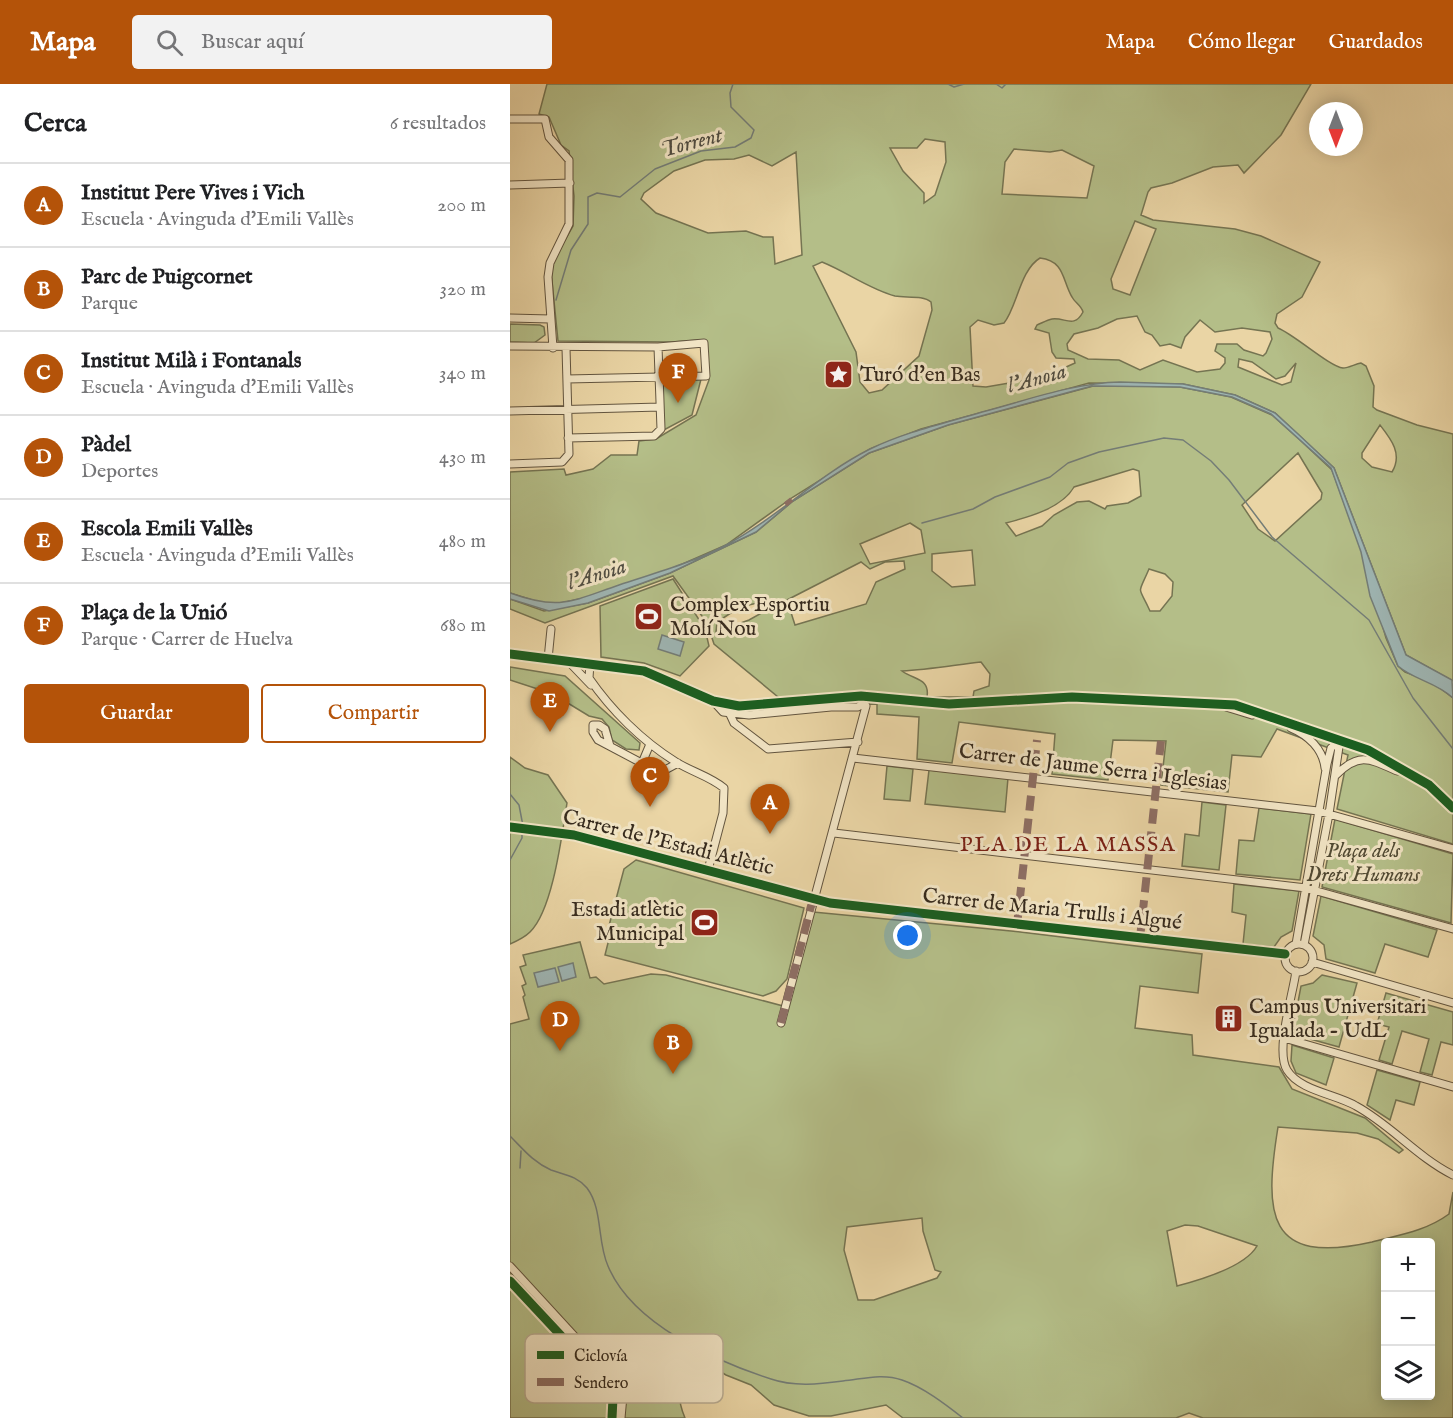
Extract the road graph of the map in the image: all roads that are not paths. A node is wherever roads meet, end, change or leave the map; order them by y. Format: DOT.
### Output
graph roads {
  1 [pos="510,119"];
  2 [pos="570,183"];
  3 [pos="510,185"];
  4 [pos="510,318"];
  5 [pos="550,319"];
  6 [pos="510,346"];
  7 [pos="658,347"];
  8 [pos="553,348"];
  9 [pos="566,348"];
  10 [pos="659,377"];
  11 [pos="567,379"];
  12 [pos="660,407"];
  13 [pos="567,409"];
  14 [pos="510,411"];
  15 [pos="568,438"];
  16 [pos="510,464"];
  17 [pos="551,629"];
  18 [pos="510,654"];
  19 [pos="548,659"];
  20 [pos="568,662"];
  21 [pos="590,663"];
  22 [pos="597,690"];
  23 [pos="863,702"];
  24 [pos="1208,702"];
  25 [pos="728,709"];
  26 [pos="1340,740"];
  27 [pos="858,742"];
  28 [pos="650,744"];
  29 [pos="610,746"];
  30 [pos="854,758"];
  31 [pos="678,763"];
  32 [pos="642,764"];
  33 [pos="1325,773"];
  34 [pos="1336,775"];
  35 [pos="1429,785"];
  36 [pos="1453,808"];
  37 [pos="1318,811"];
  38 [pos="1329,814"];
  39 [pos="510,827"];
  40 [pos="834,833"];
  41 [pos="1453,849"];
  42 [pos="708,870"];
  43 [pos="1306,888"];
  44 [pos="1316,890"];
  45 [pos="816,900"];
  46 [pos="1453,930"];
  47 [pos="1300,944"];
  48 [pos="1285,954"];
  49 [pos="1312,962"];
  50 [pos="1296,971"];
  51 [pos="1453,1003"];
  52 [pos="780,1023"];
  53 [pos="1284,1038"];
  54 [pos="1453,1087"];
  55 [pos="1453,1175"];
  56 [pos="510,1266"];
  57 [pos="572,1334"];
  58 [pos="622,1403"];
  59 [pos="621,1418"];
  1 -- 2 [label="street"];
  2 -- 3 [label="street"];
  2 -- 5 [label="street"];
  4 -- 5 [label="street"];
  5 -- 8 [label="street"];
  6 -- 8 [label="street"];
  7 -- 9 [label="street"];
  7 -- 10 [label="street"];
  7 -- 10 [label="street"];
  8 -- 9 [label="street"];
  9 -- 11 [label="street"];
  10 -- 11 [label="street"];
  10 -- 12 [label="street"];
  11 -- 13 [label="street"];
  12 -- 13 [label="street"];
  12 -- 15 [label="street"];
  13 -- 14 [label="street"];
  13 -- 15 [label="street"];
  15 -- 16 [label="street"];
  17 -- 19 [label="street"];
  18 -- 19 [label="street"];
  19 -- 20 [label="street"];
  20 -- 21 [label="street"];
  20 -- 22 [label="street"];
  21 -- 22 [label="street"];
  21 -- 25 [label="street"];
  22 -- 28 [label="street"];
  23 -- 24 [label="street"];
  23 -- 25 [label="street"];
  23 -- 27 [label="street"];
  24 -- 26 [label="street"];
  24 -- 33 [label="street"];
  25 -- 27 [label="street"];
  26 -- 33 [label="street"];
  26 -- 34 [label="street"];
  26 -- 35 [label="street"];
  27 -- 30 [label="street"];
  28 -- 31 [label="street"];
  28 -- 32 [label="street"];
  29 -- 32 [label="street"];
  30 -- 37 [label="street, Carrer de Jaume Serra i Iglesias"];
  30 -- 40 [label="street"];
  31 -- 32 [label="street"];
  31 -- 42 [label="street"];
  33 -- 37 [label="street"];
  34 -- 35 [label="street"];
  34 -- 38 [label="street"];
  35 -- 36 [label="street"];
  37 -- 38 [label="street, Carrer de Jaume Serra i Iglesias"];
  37 -- 43 [label="street"];
  38 -- 41 [label="street, Carrer de Jaume Serra i Iglesias"];
  38 -- 44 [label="street"];
  39 -- 42 [label="street, Carrer de l'Estadi Atlètic"];
  40 -- 43 [label="street"];
  40 -- 45 [label="street"];
  42 -- 45 [label="street, Carrer de l'Estadi Atlètic"];
  43 -- 44 [label="street"];
  43 -- 47 [label="street"];
  44 -- 46 [label="street"];
  44 -- 47 [label="street"];
  45 -- 48 [label="street, Carrer de Maria Trulls i Algué"];
  45 -- 52 [label="street"];
  47 -- 48 [label="street"];
  47 -- 49 [label="street"];
  48 -- 50 [label="street"];
  49 -- 50 [label="street"];
  49 -- 51 [label="street"];
  50 -- 53 [label="street"];
  53 -- 54 [label="street"];
  53 -- 55 [label="street"];
  56 -- 57 [label="street"];
  58 -- 59 [label="street"];
}
